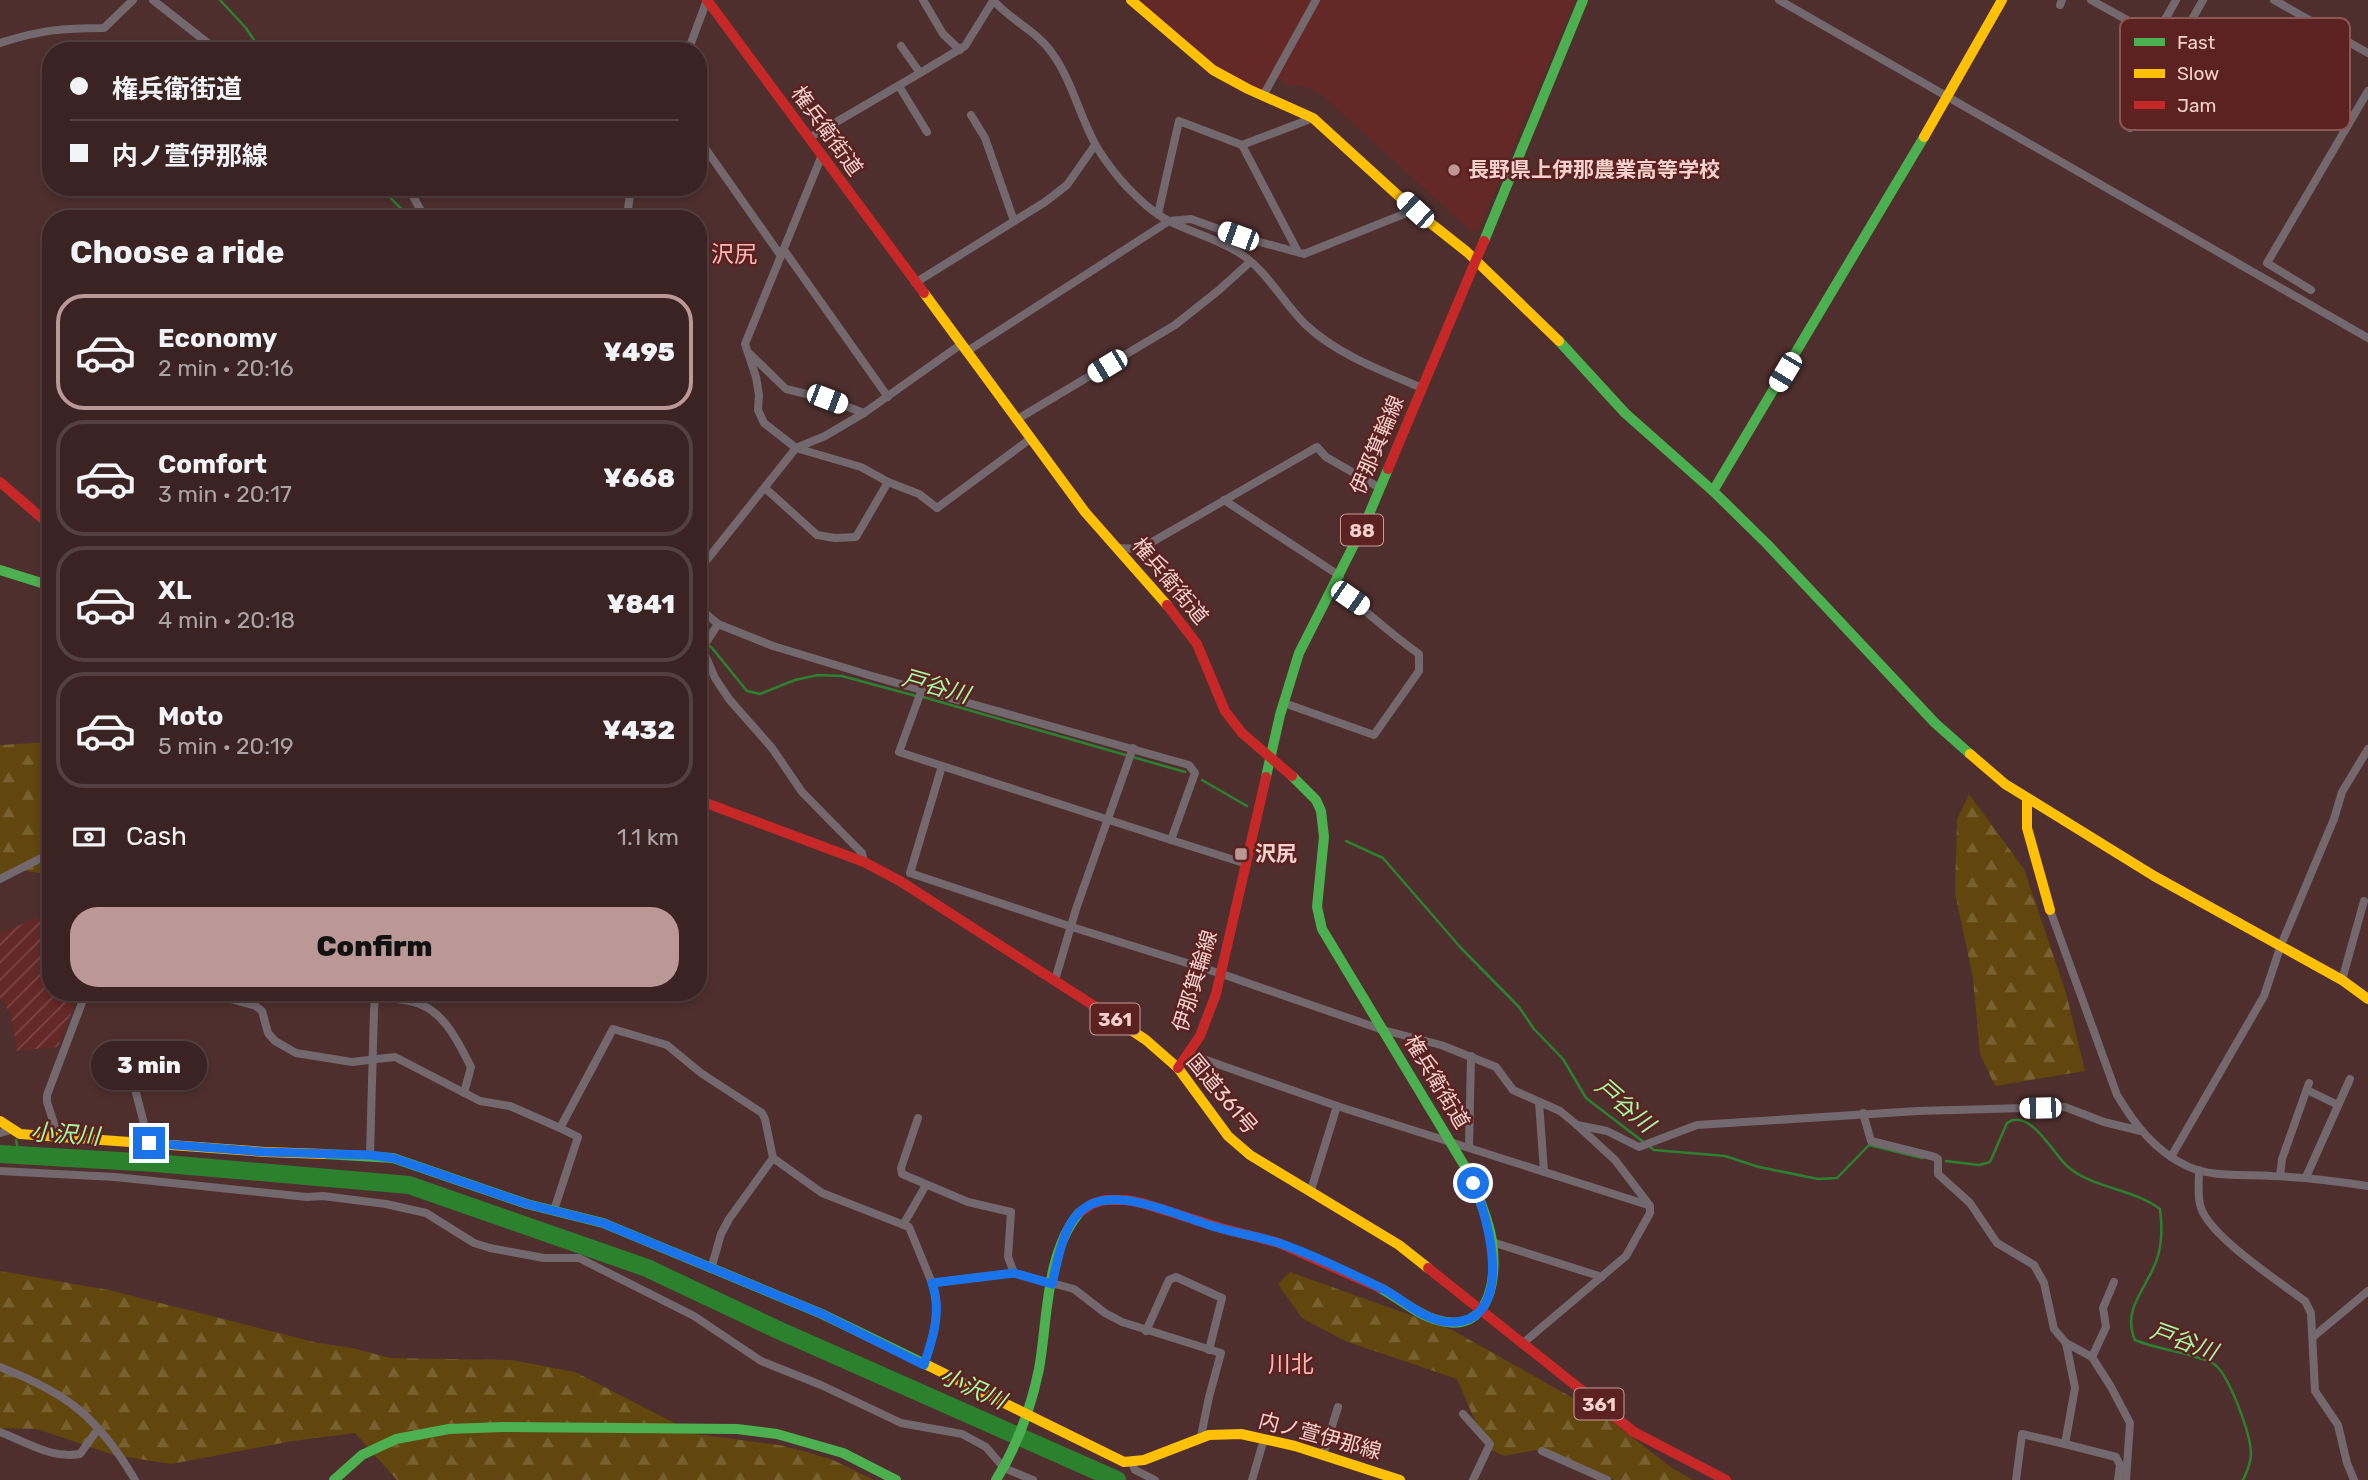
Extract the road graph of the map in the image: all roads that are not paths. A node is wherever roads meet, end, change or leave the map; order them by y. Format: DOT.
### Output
graph roads {
  1 [pos="134,0"];
  2 [pos="153,0"];
  3 [pos="707,0"];
  4 [pos="923,0"];
  5 [pos="993,0"];
  6 [pos="1130,0"];
  7 [pos="1316,0"];
  8 [pos="1583,0"];
  9 [pos="1779,0"];
  10 [pos="2002,0"];
  11 [pos="2091,0"];
  12 [pos="2176,0"];
  13 [pos="2203,0"];
  14 [pos="2274,0"];
  15 [pos="2123,18"];
  16 [pos="2166,18"];
  17 [pos="2193,18"];
  18 [pos="2306,18"];
  19 [pos="207,42"];
  20 [pos="691,42"];
  21 [pos="0,43"];
  22 [pos="2350,43"];
  23 [pos="901,46"];
  24 [pos="960,50"];
  25 [pos="2368,53"];
  26 [pos="920,73"];
  27 [pos="899,86"];
  28 [pos="2368,91"];
  29 [pos="1263,96"];
  30 [pos="1948,96"];
  31 [pos="971,115"];
  32 [pos="1313,118"];
  33 [pos="2350,122"];
  34 [pos="2345,130"];
  35 [pos="927,132"];
  36 [pos="809,138"];
  37 [pos="1096,145"];
  38 [pos="1242,145"];
  39 [pos="707,150"];
  40 [pos="822,155"];
  41 [pos="1415,210"];
  42 [pos="1158,214"];
  43 [pos="1014,221"];
  44 [pos="1169,221"];
  45 [pos="1298,252"];
  46 [pos="782,253"];
  47 [pos="1476,261"];
  48 [pos="1250,262"];
  49 [pos="915,283"];
  50 [pos="2311,290"];
  51 [pos="2368,338"];
  52 [pos="963,348"];
  53 [pos="748,352"];
  54 [pos="1422,388"];
  55 [pos="888,397"];
  56 [pos="864,413"];
  57 [pos="1016,420"];
  58 [pos="1030,439"];
  59 [pos="796,448"];
  60 [pos="0,482"];
  61 [pos="888,482"];
  62 [pos="765,488"];
  63 [pos="1380,488"];
  64 [pos="1713,491"];
  65 [pos="1224,500"];
  66 [pos="42,518"];
  67 [pos="1118,548"];
  68 [pos="707,560"];
  69 [pos="0,569"];
  70 [pos="1337,582"];
  71 [pos="42,583"];
  72 [pos="707,615"];
  73 [pos="718,624"];
  74 [pos="707,643"];
  75 [pos="707,661"];
  76 [pos="920,694"];
  77 [pos="1284,703"];
  78 [pos="2368,749"];
  79 [pos="1132,753"];
  80 [pos="1270,757"];
  81 [pos="942,766"];
  82 [pos="2027,798"];
  83 [pos="707,803"];
  84 [pos="1109,820"];
  85 [pos="1171,840"];
  86 [pos="42,858"];
  87 [pos="864,862"];
  88 [pos="1247,864"];
  89 [pos="909,873"];
  90 [pos="0,879"];
  91 [pos="900,881"];
  92 [pos="2364,901"];
  93 [pos="2050,910"];
  94 [pos="1072,927"];
  95 [pos="2281,945"];
  96 [pos="1222,974"];
  97 [pos="1055,980"];
  98 [pos="2342,980"];
  99 [pos="2368,999"];
  100 [pos="83,1001"];
  101 [pos="243,1001"];
  102 [pos="376,1001"];
  103 [pos="411,1001"];
  104 [pos="1383,1030"];
  105 [pos="1192,1055"];
  106 [pos="1471,1056"];
  107 [pos="372,1060"];
  108 [pos="1178,1068"];
  109 [pos="2350,1079"];
  110 [pos="176,1083"];
  111 [pos="464,1093"];
  112 [pos="1539,1102"];
  113 [pos="2338,1105"];
  114 [pos="1337,1106"];
  115 [pos="1863,1113"];
  116 [pos="918,1118"];
  117 [pos="0,1121"];
  118 [pos="1577,1125"];
  119 [pos="560,1128"];
  120 [pos="5,1131"];
  121 [pos="2141,1131"];
  122 [pos="58,1136"];
  123 [pos="1448,1140"];
  124 [pos="149,1143"];
  125 [pos="1469,1147"];
  126 [pos="370,1155"];
  127 [pos="2171,1157"];
  128 [pos="773,1158"];
  129 [pos="2199,1170"];
  130 [pos="0,1171"];
  131 [pos="1544,1171"];
  132 [pos="2280,1176"];
  133 [pos="2306,1177"];
  134 [pos="926,1185"];
  135 [pos="2368,1186"];
  136 [pos="1311,1190"];
  137 [pos="1650,1206"];
  138 [pos="554,1210"];
  139 [pos="903,1225"];
  140 [pos="1492,1241"];
  141 [pos="711,1269"];
  142 [pos="1014,1273"];
  143 [pos="1602,1277"];
  144 [pos="2114,1282"];
  145 [pos="932,1283"];
  146 [pos="1052,1284"];
  147 [pos="2368,1291"];
  148 [pos="1481,1312"];
  149 [pos="1146,1331"];
  150 [pos="2313,1337"];
  151 [pos="2066,1343"];
  152 [pos="1522,1344"];
  153 [pos="1209,1350"];
  154 [pos="2092,1357"];
  155 [pos="924,1365"];
  156 [pos="0,1367"];
  157 [pos="1338,1407"];
  158 [pos="1463,1414"];
  159 [pos="1026,1418"];
  160 [pos="98,1429"];
  161 [pos="0,1432"];
  162 [pos="1201,1436"];
  163 [pos="1264,1439"];
  164 [pos="2065,1444"];
  165 [pos="1542,1451"];
  166 [pos="1323,1455"];
  167 [pos="1006,1462"];
  168 [pos="1132,1464"];
  169 [pos="135,1480"];
  170 [pos="334,1480"];
  171 [pos="895,1480"];
  172 [pos="996,1480"];
  173 [pos="1034,1480"];
  174 [pos="1155,1480"];
  175 [pos="1252,1480"];
  176 [pos="1400,1480"];
  177 [pos="1473,1480"];
  178 [pos="1607,1480"];
  179 [pos="1726,1480"];
  180 [pos="2016,1480"];
  181 [pos="2118,1480"];
  182 [pos="2126,1480"];
  183 [pos="2354,1480"];
  1 -- 21 [label="street"];
  2 -- 19 [label="street"];
  3 -- 20 [label="street"];
  3 -- 36 [label="main road, 権兵衛街道"];
  4 -- 24 [label="street"];
  5 -- 24 [label="street"];
  5 -- 37 [label="street"];
  6 -- 29 [label="main road"];
  7 -- 29 [label="street"];
  8 -- 47 [label="main road, 伊那箕輪線 / 88"];
  9 -- 30 [label="street"];
  10 -- 30 [label="main road"];
  11 -- 15 [label="street"];
  12 -- 16 [label="street"];
  13 -- 17 [label="street"];
  14 -- 18 [label="street"];
  22 -- 25 [label="street"];
  23 -- 26 [label="street"];
  24 -- 26 [label="street"];
  26 -- 27 [label="street"];
  27 -- 35 [label="street"];
  27 -- 36 [label="street"];
  28 -- 33 [label="street"];
  29 -- 32 [label="main road"];
  30 -- 51 [label="street"];
  30 -- 64 [label="main road"];
  31 -- 43 [label="street"];
  32 -- 38 [label="street"];
  32 -- 41 [label="main road"];
  34 -- 50 [label="street"];
  36 -- 40 [label="main road, 権兵衛街道"];
  37 -- 42 [label="street"];
  37 -- 43 [label="street"];
  38 -- 42 [label="street"];
  38 -- 45 [label="street"];
  39 -- 46 [label="street"];
  40 -- 46 [label="street"];
  40 -- 49 [label="main road, 権兵衛街道"];
  41 -- 45 [label="street"];
  41 -- 47 [label="main road"];
  42 -- 44 [label="street"];
  43 -- 49 [label="street"];
  44 -- 45 [label="street"];
  44 -- 48 [label="street"];
  44 -- 52 [label="street"];
  46 -- 53 [label="street"];
  46 -- 55 [label="street"];
  47 -- 54 [label="main road, 伊那箕輪線 / 88"];
  47 -- 64 [label="main road"];
  48 -- 54 [label="street"];
  48 -- 57 [label="street"];
  49 -- 52 [label="main road, 権兵衛街道"];
  52 -- 55 [label="street"];
  52 -- 57 [label="main road, 権兵衛街道"];
  53 -- 56 [label="street"];
  53 -- 59 [label="street"];
  54 -- 63 [label="main road, 伊那箕輪線 / 88"];
  55 -- 56 [label="street"];
  56 -- 59 [label="street"];
  57 -- 58 [label="main road, 権兵衛街道"];
  58 -- 61 [label="street"];
  58 -- 67 [label="main road, 権兵衛街道"];
  59 -- 61 [label="street"];
  59 -- 62 [label="street"];
  60 -- 66 [label="main road"];
  61 -- 62 [label="street"];
  62 -- 68 [label="street"];
  63 -- 65 [label="street"];
  63 -- 70 [label="main road, 伊那箕輪線 / 88"];
  64 -- 82 [label="main road"];
  65 -- 67 [label="street"];
  65 -- 70 [label="street"];
  67 -- 80 [label="main road, 権兵衛街道"];
  69 -- 71 [label="main road"];
  70 -- 77 [label="main road, 伊那箕輪線 / 88"];
  70 -- 77 [label="street"];
  72 -- 73 [label="street"];
  73 -- 74 [label="street"];
  73 -- 76 [label="street"];
  75 -- 87 [label="street"];
  76 -- 79 [label="street"];
  76 -- 81 [label="street"];
  77 -- 80 [label="main road, 伊那箕輪線 / 88"];
  78 -- 95 [label="street"];
  79 -- 84 [label="street"];
  79 -- 85 [label="street"];
  80 -- 88 [label="main road, 伊那箕輪線 / 88"];
  80 -- 104 [label="main road, 権兵衛街道"];
  81 -- 84 [label="street"];
  81 -- 89 [label="street"];
  82 -- 93 [label="main road"];
  82 -- 95 [label="main road"];
  83 -- 87 [label="main road, 国道361号 / 361"];
  84 -- 85 [label="street"];
  84 -- 94 [label="street"];
  85 -- 88 [label="street"];
  86 -- 90 [label="street"];
  87 -- 91 [label="main road, 国道361号 / 361"];
  88 -- 96 [label="main road, 伊那箕輪線 / 88"];
  89 -- 91 [label="street"];
  89 -- 94 [label="street"];
  91 -- 97 [label="main road, 国道361号 / 361"];
  92 -- 98 [label="street"];
  93 -- 121 [label="street"];
  94 -- 96 [label="street"];
  94 -- 97 [label="street"];
  95 -- 98 [label="main road"];
  95 -- 127 [label="street"];
  96 -- 104 [label="street"];
  96 -- 105 [label="main road, 伊那箕輪線 / 88"];
  97 -- 108 [label="main road, 国道361号 / 361"];
  98 -- 99 [label="main road"];
  100 -- 122 [label="street"];
  101 -- 107 [label="street"];
  102 -- 107 [label="street"];
  103 -- 111 [label="street"];
  104 -- 106 [label="street"];
  104 -- 123 [label="main road, 権兵衛街道"];
  105 -- 108 [label="main road, 伊那箕輪線 / 88"];
  105 -- 114 [label="street"];
  106 -- 112 [label="street"];
  106 -- 125 [label="street"];
  107 -- 111 [label="street"];
  107 -- 126 [label="street"];
  108 -- 136 [label="main road, 国道361号 / 361"];
  109 -- 113 [label="street"];
  110 -- 124 [label="street"];
  111 -- 119 [label="street"];
  112 -- 118 [label="street"];
  112 -- 131 [label="street"];
  113 -- 132 [label="street"];
  113 -- 133 [label="street"];
  114 -- 123 [label="street"];
  114 -- 136 [label="street"];
  115 -- 118 [label="street"];
  115 -- 121 [label="street"];
  115 -- 151 [label="street"];
  116 -- 134 [label="street"];
  117 -- 120 [label="main road"];
  118 -- 137 [label="street"];
  119 -- 128 [label="street"];
  119 -- 138 [label="street"];
  120 -- 122 [label="main road"];
  121 -- 127 [label="street"];
  122 -- 124 [label="main road"];
  123 -- 125 [label="street"];
  123 -- 140 [label="main road, 権兵衛街道"];
  124 -- 126 [label="main road"];
  125 -- 131 [label="street"];
  126 -- 138 [label="main road"];
  127 -- 129 [label="street"];
  128 -- 139 [label="street"];
  128 -- 141 [label="street"];
  129 -- 132 [label="street"];
  129 -- 150 [label="street"];
  130 -- 167 [label="street"];
  131 -- 137 [label="street"];
  132 -- 133 [label="street"];
  133 -- 135 [label="street"];
  134 -- 139 [label="street"];
  134 -- 142 [label="street"];
  136 -- 148 [label="main road, 国道361号 / 361"];
  137 -- 143 [label="street"];
  138 -- 141 [label="main road"];
  139 -- 145 [label="street"];
  140 -- 143 [label="street"];
  140 -- 148 [label="main road, 権兵衛街道"];
  141 -- 155 [label="main road"];
  142 -- 145 [label="street"];
  142 -- 146 [label="street"];
  143 -- 152 [label="street"];
  144 -- 154 [label="street"];
  145 -- 155 [label="street"];
  146 -- 148 [label="main road"];
  146 -- 149 [label="street"];
  146 -- 159 [label="main road"];
  147 -- 150 [label="street"];
  148 -- 152 [label="main road, 国道361号 / 361"];
  149 -- 153 [label="street"];
  149 -- 153 [label="street"];
  150 -- 183 [label="street"];
  151 -- 154 [label="street"];
  151 -- 164 [label="street"];
  152 -- 179 [label="main road, 国道361号 / 361"];
  153 -- 162 [label="street"];
  154 -- 182 [label="street"];
  155 -- 159 [label="main road"];
  156 -- 160 [label="street"];
  157 -- 166 [label="street"];
  158 -- 177 [label="street"];
  159 -- 167 [label="main road"];
  159 -- 168 [label="main road"];
  160 -- 161 [label="street"];
  160 -- 169 [label="street"];
  162 -- 163 [label="main road, 内ノ萱伊那線"];
  162 -- 168 [label="main road, 内ノ萱伊那線"];
  163 -- 166 [label="main road, 内ノ萱伊那線"];
  163 -- 175 [label="street"];
  164 -- 180 [label="street"];
  164 -- 181 [label="street"];
  165 -- 178 [label="street"];
  166 -- 176 [label="main road, 内ノ萱伊那線"];
  167 -- 172 [label="main road"];
  167 -- 173 [label="street"];
  168 -- 174 [label="street"];
  170 -- 171 [label="main road"];
}
